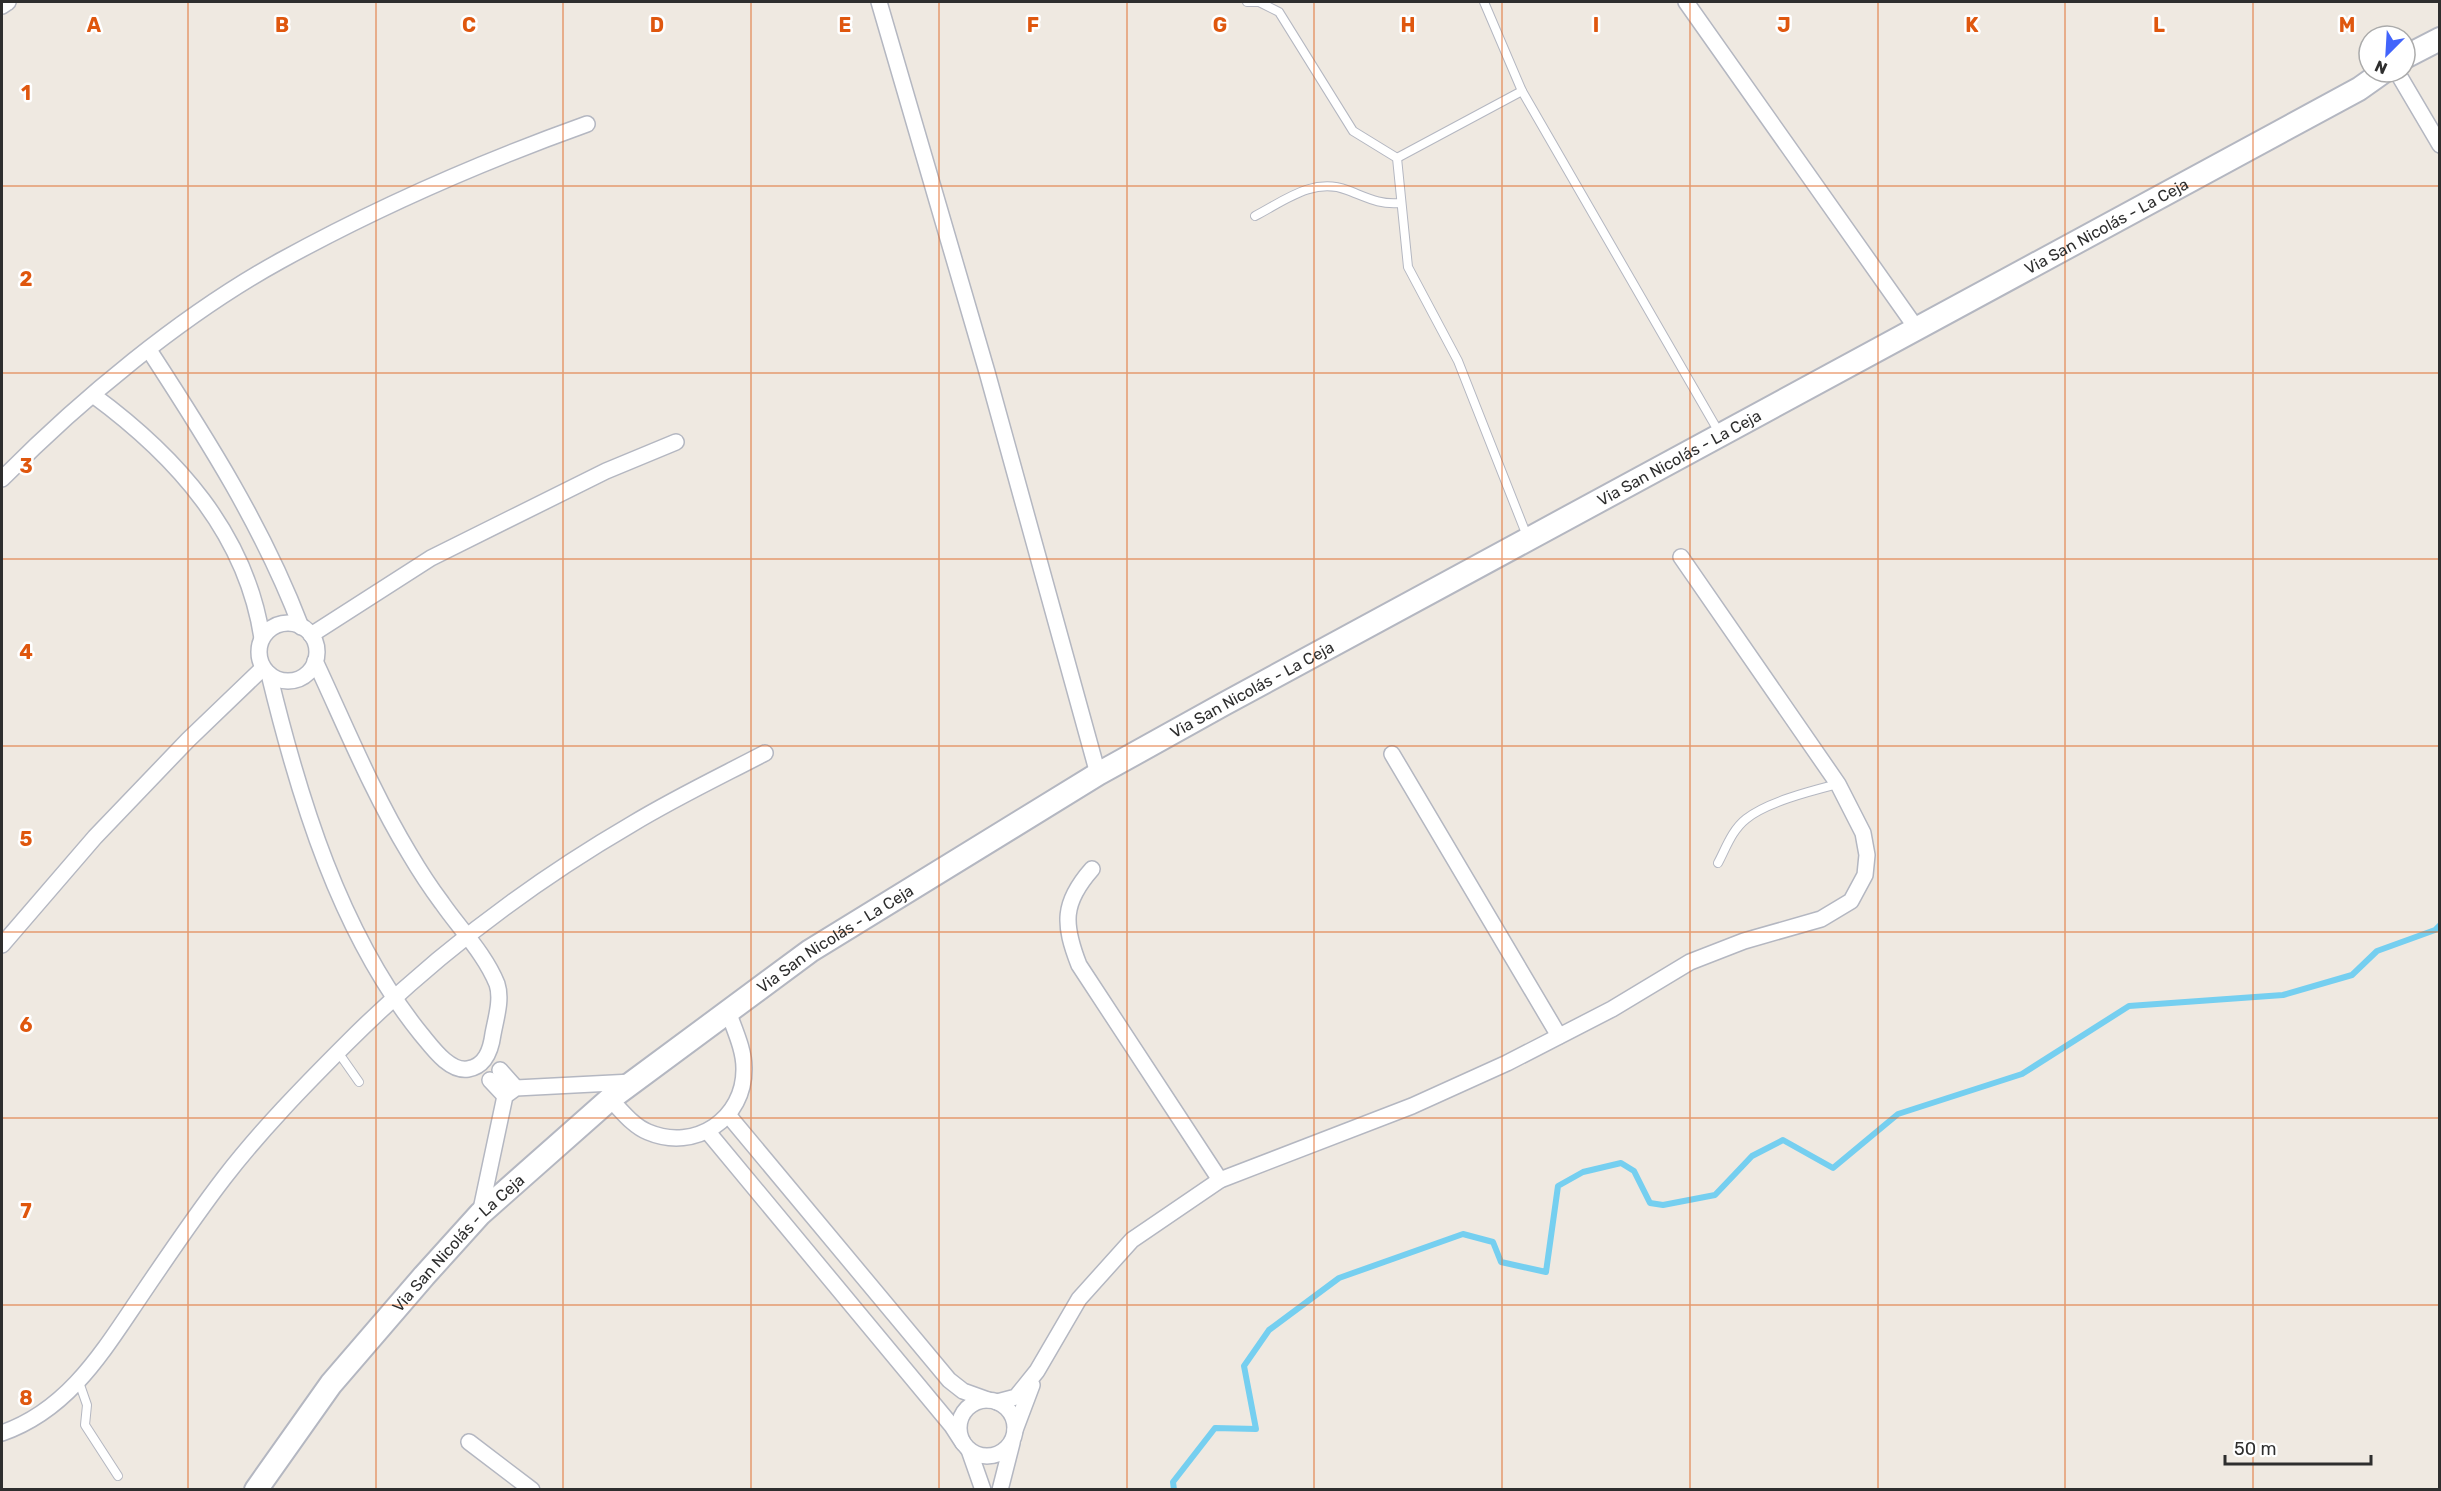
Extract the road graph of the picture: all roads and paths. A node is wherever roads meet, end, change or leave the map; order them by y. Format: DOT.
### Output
graph roads {
  1 [pos="8,2"];
  2 [pos="879,2"];
  3 [pos="1247,2"];
  4 [pos="1484,2"];
  5 [pos="1686,2"];
  6 [pos="2,6"];
  7 [pos="2439,39"];
  8 [pos="2417,51"];
  9 [pos="2366,84"];
  10 [pos="2404,84"];
  11 [pos="1522,91"];
  12 [pos="587,124"];
  13 [pos="2439,145"];
  14 [pos="1397,158"];
  15 [pos="1400,203"];
  16 [pos="1255,216"];
  17 [pos="1917,329"];
  18 [pos="149,350"];
  19 [pos="93,395"];
  20 [pos="1721,435"];
  21 [pos="676,442"];
  22 [pos="2,479"];
  23 [pos="1528,539"];
  24 [pos="1681,558"];
  25 [pos="306,631"];
  26 [pos="262,638"];
  27 [pos="315,661"];
  28 [pos="266,671"];
  29 [pos="765,753"];
  30 [pos="1392,754"];
  31 [pos="1098,774"];
  32 [pos="1838,784"];
  33 [pos="1718,863"];
  34 [pos="1092,869"];
  35 [pos="467,936"];
  36 [pos="2,945"];
  37 [pos="394,1000"];
  38 [pos="728,1011"];
  39 [pos="1559,1036"];
  40 [pos="338,1052"];
  41 [pos="488,1068"];
  42 [pos="358,1082"];
  43 [pos="632,1082"];
  44 [pos="510,1092"];
  45 [pos="610,1099"];
  46 [pos="729,1116"];
  47 [pos="708,1132"];
  48 [pos="1220,1180"];
  49 [pos="480,1214"];
  50 [pos="1037,1371"];
  51 [pos="79,1382"];
  52 [pos="992,1401"];
  53 [pos="2,1433"];
  54 [pos="1014,1434"];
  55 [pos="470,1442"];
  56 [pos="966,1447"];
  57 [pos="118,1476"];
  58 [pos="256,1490"];
  59 [pos="532,1490"];
  60 [pos="983,1490"];
  61 [pos="1000,1490"];
  1 -- 6 [label="street"];
  2 -- 31 [label="street"];
  3 -- 14 [label="lane"];
  4 -- 11 [label="lane"];
  5 -- 17 [label="street"];
  7 -- 8 [label="street"];
  9 -- 17 [label="street, Via San Nicolás - La Ceja"];
  10 -- 13 [label="street"];
  11 -- 14 [label="lane"];
  11 -- 20 [label="lane"];
  12 -- 18 [label="street"];
  14 -- 15 [label="lane"];
  15 -- 16 [label="lane"];
  15 -- 23 [label="lane"];
  17 -- 20 [label="street, Via San Nicolás - La Ceja"];
  18 -- 19 [label="street"];
  18 -- 25 [label="street"];
  19 -- 22 [label="street"];
  19 -- 26 [label="street"];
  20 -- 23 [label="street, Via San Nicolás - La Ceja"];
  21 -- 25 [label="street"];
  23 -- 31 [label="street, Via San Nicolás - La Ceja"];
  24 -- 32 [label="street"];
  25 -- 26 [label="street"];
  25 -- 27 [label="street"];
  26 -- 28 [label="street"];
  27 -- 28 [label="street"];
  27 -- 35 [label="street"];
  28 -- 36 [label="street"];
  28 -- 37 [label="street"];
  29 -- 35 [label="street"];
  30 -- 39 [label="street"];
  31 -- 38 [label="street, Via San Nicolás - La Ceja"];
  32 -- 33 [label="lane"];
  32 -- 39 [label="street"];
  34 -- 48 [label="street"];
  35 -- 37 [label="street"];
  35 -- 41 [label="street"];
  37 -- 40 [label="street"];
  37 -- 41 [label="street"];
  38 -- 43 [label="street, Via San Nicolás - La Ceja"];
  38 -- 46 [label="street"];
  39 -- 48 [label="street"];
  40 -- 42 [label="lane"];
  40 -- 51 [label="street"];
  41 -- 44 [label="street"];
  43 -- 44 [label="street"];
  43 -- 45 [label="street, Via San Nicolás - La Ceja"];
  44 -- 49 [label="street"];
  45 -- 47 [label="street"];
  45 -- 49 [label="street, Via San Nicolás - La Ceja"];
  46 -- 47 [label="street"];
  46 -- 52 [label="street"];
  47 -- 56 [label="street"];
  48 -- 50 [label="street"];
  49 -- 58 [label="street, Via San Nicolás - La Ceja"];
  50 -- 52 [label="street"];
  50 -- 54 [label="street"];
  51 -- 53 [label="street"];
  51 -- 57 [label="lane"];
  52 -- 54 [label="street"];
  52 -- 56 [label="street"];
  54 -- 56 [label="street"];
  54 -- 61 [label="street"];
  55 -- 59 [label="street"];
  56 -- 60 [label="street"];
}
